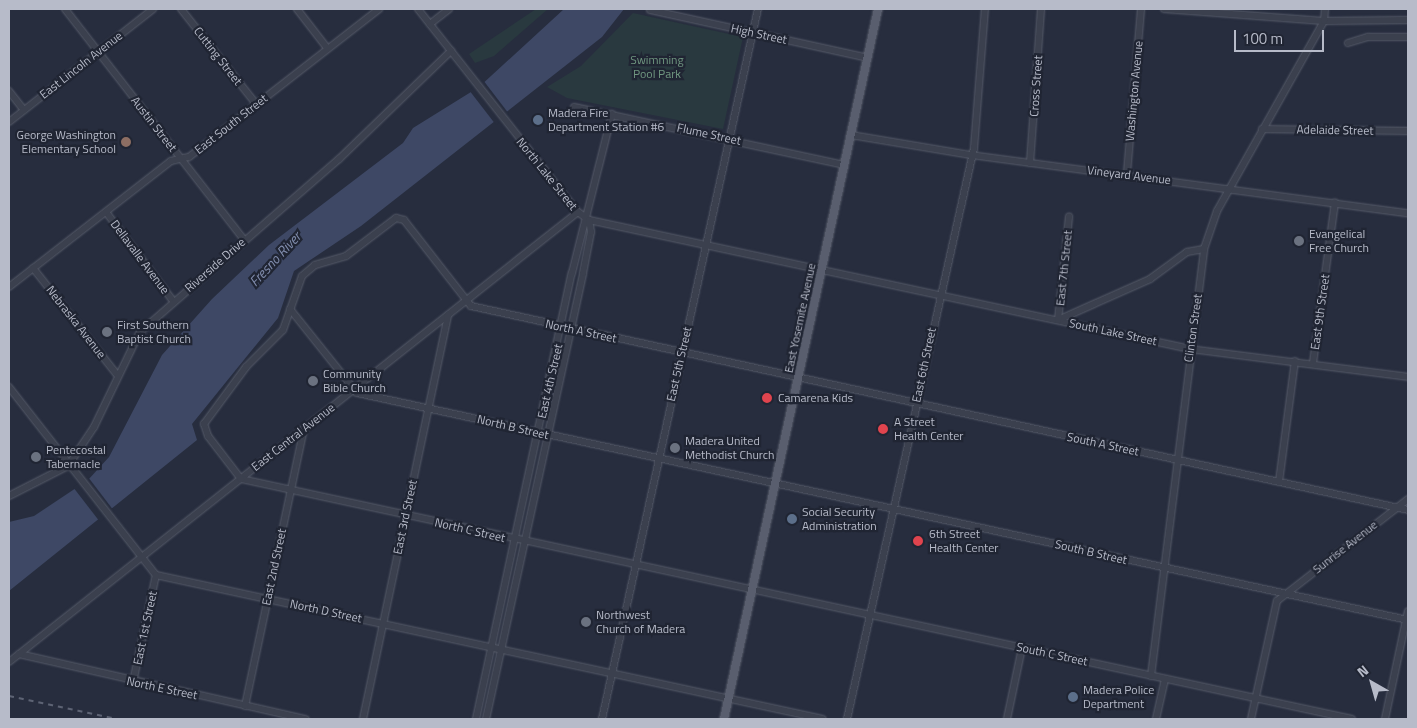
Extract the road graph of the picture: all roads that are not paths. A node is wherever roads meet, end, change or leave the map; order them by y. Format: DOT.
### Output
graph roads {
  1 [pos="65,9"];
  2 [pos="153,9"];
  3 [pos="181,9"];
  4 [pos="297,9"];
  5 [pos="378,9"];
  6 [pos="418,9"];
  7 [pos="449,9"];
  8 [pos="758,9"];
  9 [pos="878,9"];
  10 [pos="985,9"];
  11 [pos="1042,9"];
  12 [pos="1141,9"];
  13 [pos="1164,9"];
  14 [pos="1325,9"];
  15 [pos="650,10"];
  16 [pos="1408,20"];
  17 [pos="1324,21"];
  18 [pos="430,24"];
  19 [pos="751,33"];
  20 [pos="1408,37"];
  21 [pos="1348,43"];
  22 [pos="327,48"];
  23 [pos="451,51"];
  24 [pos="98,52"];
  25 [pos="868,58"];
  26 [pos="9,91"];
  27 [pos="256,104"];
  28 [pos="574,107"];
  29 [pos="24,110"];
  30 [pos="612,114"];
  31 [pos="9,122"];
  32 [pos="1262,129"];
  33 [pos="1408,131"];
  34 [pos="851,135"];
  35 [pos="728,138"];
  36 [pos="971,156"];
  37 [pos="182,159"];
  38 [pos="1030,163"];
  39 [pos="844,165"];
  40 [pos="1127,174"];
  41 [pos="1228,188"];
  42 [pos="1335,203"];
  43 [pos="106,212"];
  44 [pos="578,212"];
  45 [pos="1408,213"];
  46 [pos="1069,217"];
  47 [pos="589,220"];
  48 [pos="244,240"];
  49 [pos="705,246"];
  50 [pos="1204,249"];
  51 [pos="34,268"];
  52 [pos="821,272"];
  53 [pos="9,287"];
  54 [pos="938,297"];
  55 [pos="174,301"];
  56 [pos="466,301"];
  57 [pos="290,309"];
  58 [pos="448,316"];
  59 [pos="1058,320"];
  60 [pos="562,328"];
  61 [pos="571,329"];
  62 [pos="1190,349"];
  63 [pos="683,352"];
  64 [pos="1295,361"];
  65 [pos="1313,363"];
  66 [pos="118,376"];
  67 [pos="1408,377"];
  68 [pos="798,379"];
  69 [pos="9,387"];
  70 [pos="353,390"];
  71 [pos="916,403"];
  72 [pos="428,408"];
  73 [pos="304,429"];
  74 [pos="538,433"];
  75 [pos="548,435"];
  76 [pos="658,460"];
  77 [pos="1176,460"];
  78 [pos="68,466"];
  79 [pos="241,479"];
  80 [pos="1279,482"];
  81 [pos="775,485"];
  82 [pos="291,490"];
  83 [pos="9,496"];
  84 [pos="1408,499"];
  85 [pos="1396,507"];
  86 [pos="892,510"];
  87 [pos="1408,510"];
  88 [pos="406,515"];
  89 [pos="516,541"];
  90 [pos="524,543"];
  91 [pos="139,556"];
  92 [pos="635,567"];
  93 [pos="1163,568"];
  94 [pos="156,575"];
  95 [pos="752,592"];
  96 [pos="1282,595"];
  97 [pos="268,599"];
  98 [pos="1408,611"];
  99 [pos="869,616"];
  100 [pos="1407,620"];
  101 [pos="383,624"];
  102 [pos="493,648"];
  103 [pos="1022,648"];
  104 [pos="501,649"];
  105 [pos="19,654"];
  106 [pos="9,662"];
  107 [pos="612,674"];
  108 [pos="1151,676"];
  109 [pos="1165,679"];
  110 [pos="134,682"];
  111 [pos="1256,698"];
  112 [pos="728,699"];
  113 [pos="245,706"];
  114 [pos="306,719"];
  115 [pos="363,719"];
  116 [pos="476,719"];
  117 [pos="486,719"];
  118 [pos="602,719"];
  119 [pos="724,719"];
  120 [pos="823,719"];
  121 [pos="847,719"];
  122 [pos="1007,719"];
  123 [pos="1156,719"];
  124 [pos="1251,719"];
  125 [pos="1352,719"];
  126 [pos="1385,719"];
  1 -- 24 [label="street, Austin Street"];
  2 -- 24 [label="street, East Lincoln Avenue"];
  3 -- 27 [label="street, Cutting Street"];
  4 -- 22 [label="street"];
  5 -- 22 [label="street, East South Street"];
  6 -- 18 [label="street, North Lake Street"];
  7 -- 18 [label="street"];
  8 -- 19 [label="street, East 5th Street"];
  9 -- 25 [label="main road, East Yosemite Avenue"];
  10 -- 36 [label="street, East 6th Street"];
  11 -- 38 [label="street, Cross Street"];
  12 -- 40 [label="street, Washington Avenue"];
  13 -- 17 [label="street"];
  14 -- 17 [label="street, Clinton Street"];
  15 -- 19 [label="street, High Street"];
  16 -- 17 [label="street"];
  17 -- 32 [label="street, Clinton Street"];
  18 -- 23 [label="street, North Lake Street"];
  19 -- 25 [label="street, High Street"];
  19 -- 35 [label="street, East 5th Street"];
  20 -- 21 [label="street"];
  22 -- 27 [label="street, East South Street"];
  23 -- 44 [label="street, North Lake Street"];
  23 -- 48 [label="street, Riverside Drive"];
  24 -- 29 [label="street, East Lincoln Avenue"];
  24 -- 37 [label="street, Austin Street"];
  25 -- 34 [label="main road, East Yosemite Avenue"];
  26 -- 29 [label="street"];
  27 -- 37 [label="street, East South Street"];
  28 -- 30 [label="street, Flume Street"];
  29 -- 31 [label="street, East Lincoln Avenue"];
  30 -- 35 [label="street, Flume Street"];
  30 -- 47 [label="street, East 4th Street"];
  32 -- 33 [label="street, Adelaide Street"];
  32 -- 41 [label="street, Clinton Street"];
  34 -- 36 [label="street, Vineyard Avenue"];
  34 -- 39 [label="main road, East Yosemite Avenue"];
  35 -- 39 [label="street, Flume Street"];
  35 -- 49 [label="street, East 5th Street"];
  36 -- 38 [label="street, Vineyard Avenue"];
  36 -- 54 [label="street, East 6th Street"];
  37 -- 43 [label="street, East South Street"];
  37 -- 48 [label="street, Austin Street"];
  38 -- 40 [label="street, Vineyard Avenue"];
  39 -- 52 [label="main road, East Yosemite Avenue"];
  40 -- 41 [label="street, Vineyard Avenue"];
  41 -- 42 [label="street, Vineyard Avenue"];
  41 -- 50 [label="street, Clinton Street"];
  42 -- 45 [label="street, Vineyard Avenue"];
  42 -- 65 [label="street, East 9th Street"];
  43 -- 51 [label="street, East South Street"];
  43 -- 55 [label="street, Dellavalle Avenue"];
  44 -- 47 [label="street, North Lake Street"];
  44 -- 56 [label="street, East Central Avenue"];
  46 -- 59 [label="street, East 7th Street"];
  47 -- 49 [label="street, North Lake Street"];
  47 -- 60 [label="street, East 4th Street"];
  47 -- 61 [label="street, East 4th Street"];
  48 -- 55 [label="street, Riverside Drive"];
  49 -- 52 [label="street, North Lake Street"];
  49 -- 63 [label="street, East 5th Street"];
  50 -- 59 [label="street"];
  50 -- 62 [label="street, Clinton Street"];
  51 -- 53 [label="street, East South Street"];
  51 -- 66 [label="street, Nebraska Avenue"];
  52 -- 54 [label="street, South Lake Street"];
  52 -- 68 [label="main road, East Yosemite Avenue"];
  54 -- 59 [label="street, South Lake Street"];
  54 -- 71 [label="street, East 6th Street"];
  55 -- 66 [label="street, Riverside Drive"];
  56 -- 57 [label="street"];
  56 -- 58 [label="street, East Central Avenue"];
  56 -- 60 [label="street, North A Street"];
  57 -- 70 [label="street"];
  57 -- 79 [label="street"];
  58 -- 70 [label="street, East Central Avenue"];
  58 -- 72 [label="street, East 3rd Street"];
  59 -- 62 [label="street, South Lake Street"];
  60 -- 61 [label="street, North A Street"];
  60 -- 74 [label="street, East 4th Street"];
  61 -- 63 [label="street, North A Street"];
  61 -- 75 [label="street, East 4th Street"];
  62 -- 64 [label="street, South Lake Street"];
  62 -- 77 [label="street, Clinton Street"];
  63 -- 68 [label="street, North A Street"];
  63 -- 76 [label="street, East 5th Street"];
  64 -- 65 [label="street, South Lake Street"];
  64 -- 80 [label="street, East 9th Street"];
  65 -- 67 [label="street, South Lake Street"];
  66 -- 78 [label="street, Riverside Drive"];
  68 -- 71 [label="street, South A Street"];
  68 -- 81 [label="main road, East Yosemite Avenue"];
  69 -- 78 [label="street"];
  70 -- 72 [label="street, North B Street"];
  70 -- 73 [label="street, East Central Avenue"];
  71 -- 77 [label="street, South A Street"];
  71 -- 86 [label="street, East 6th Street"];
  72 -- 74 [label="street, North B Street"];
  72 -- 88 [label="street, East 3rd Street"];
  73 -- 79 [label="street, East Central Avenue"];
  73 -- 82 [label="street, East 2nd Street"];
  74 -- 75 [label="street, North B Street"];
  74 -- 89 [label="street, East 4th Street"];
  75 -- 76 [label="street, North B Street"];
  75 -- 90 [label="street, East 4th Street"];
  76 -- 81 [label="street, North B Street"];
  76 -- 92 [label="street, East 5th Street"];
  77 -- 80 [label="street, South A Street"];
  77 -- 93 [label="street, Clinton Street"];
  78 -- 83 [label="street"];
  78 -- 91 [label="street"];
  79 -- 82 [label="street, North C Street"];
  79 -- 91 [label="street, East Central Avenue"];
  80 -- 85 [label="street, South A Street"];
  81 -- 86 [label="street, South B Street"];
  81 -- 95 [label="main road, East Yosemite Avenue"];
  82 -- 88 [label="street, North C Street"];
  82 -- 97 [label="street, East 2nd Street"];
  84 -- 85 [label="street, Sunrise Avenue"];
  85 -- 87 [label="street, South A Street"];
  85 -- 96 [label="street, Sunrise Avenue"];
  86 -- 93 [label="street, South B Street"];
  86 -- 99 [label="street, East 6th Street"];
  88 -- 89 [label="street, North C Street"];
  88 -- 101 [label="street, East 3rd Street"];
  89 -- 90 [label="street, North C Street"];
  89 -- 102 [label="street, East 4th Street"];
  90 -- 92 [label="street, North C Street"];
  90 -- 104 [label="street, East 4th Street"];
  91 -- 94 [label="street"];
  91 -- 105 [label="street, East Central Avenue"];
  92 -- 95 [label="street, North C Street"];
  92 -- 107 [label="street, East 5th Street"];
  93 -- 96 [label="street, South B Street"];
  93 -- 108 [label="street, Clinton Street"];
  94 -- 97 [label="street, North D Street"];
  94 -- 110 [label="street, East 1st Street"];
  95 -- 99 [label="street, South C Street"];
  95 -- 112 [label="main road, East Yosemite Avenue"];
  96 -- 100 [label="street, South B Street"];
  96 -- 111 [label="street"];
  97 -- 101 [label="street, North D Street"];
  97 -- 113 [label="street, East 2nd Street"];
  98 -- 100 [label="street"];
  99 -- 103 [label="street, South C Street"];
  99 -- 121 [label="street, East 6th Street"];
  100 -- 126 [label="street"];
  101 -- 102 [label="street, North D Street"];
  101 -- 115 [label="street, East 3rd Street"];
  102 -- 104 [label="street, North D Street"];
  102 -- 116 [label="street, East 4th Street"];
  103 -- 108 [label="street, South C Street"];
  103 -- 122 [label="street"];
  104 -- 107 [label="street, North D Street"];
  104 -- 117 [label="street, East 4th Street"];
  105 -- 106 [label="street, East Central Avenue"];
  105 -- 110 [label="street, North E Street"];
  107 -- 112 [label="street, North D Street"];
  107 -- 118 [label="street, East 5th Street"];
  108 -- 109 [label="street, South C Street"];
  109 -- 111 [label="street, South C Street"];
  109 -- 123 [label="street"];
  110 -- 113 [label="street, North E Street"];
  111 -- 124 [label="street"];
  111 -- 125 [label="street, South C Street"];
  112 -- 119 [label="main road, East Yosemite Avenue"];
  112 -- 120 [label="street, North D Street"];
  113 -- 114 [label="street, North E Street"];
}
